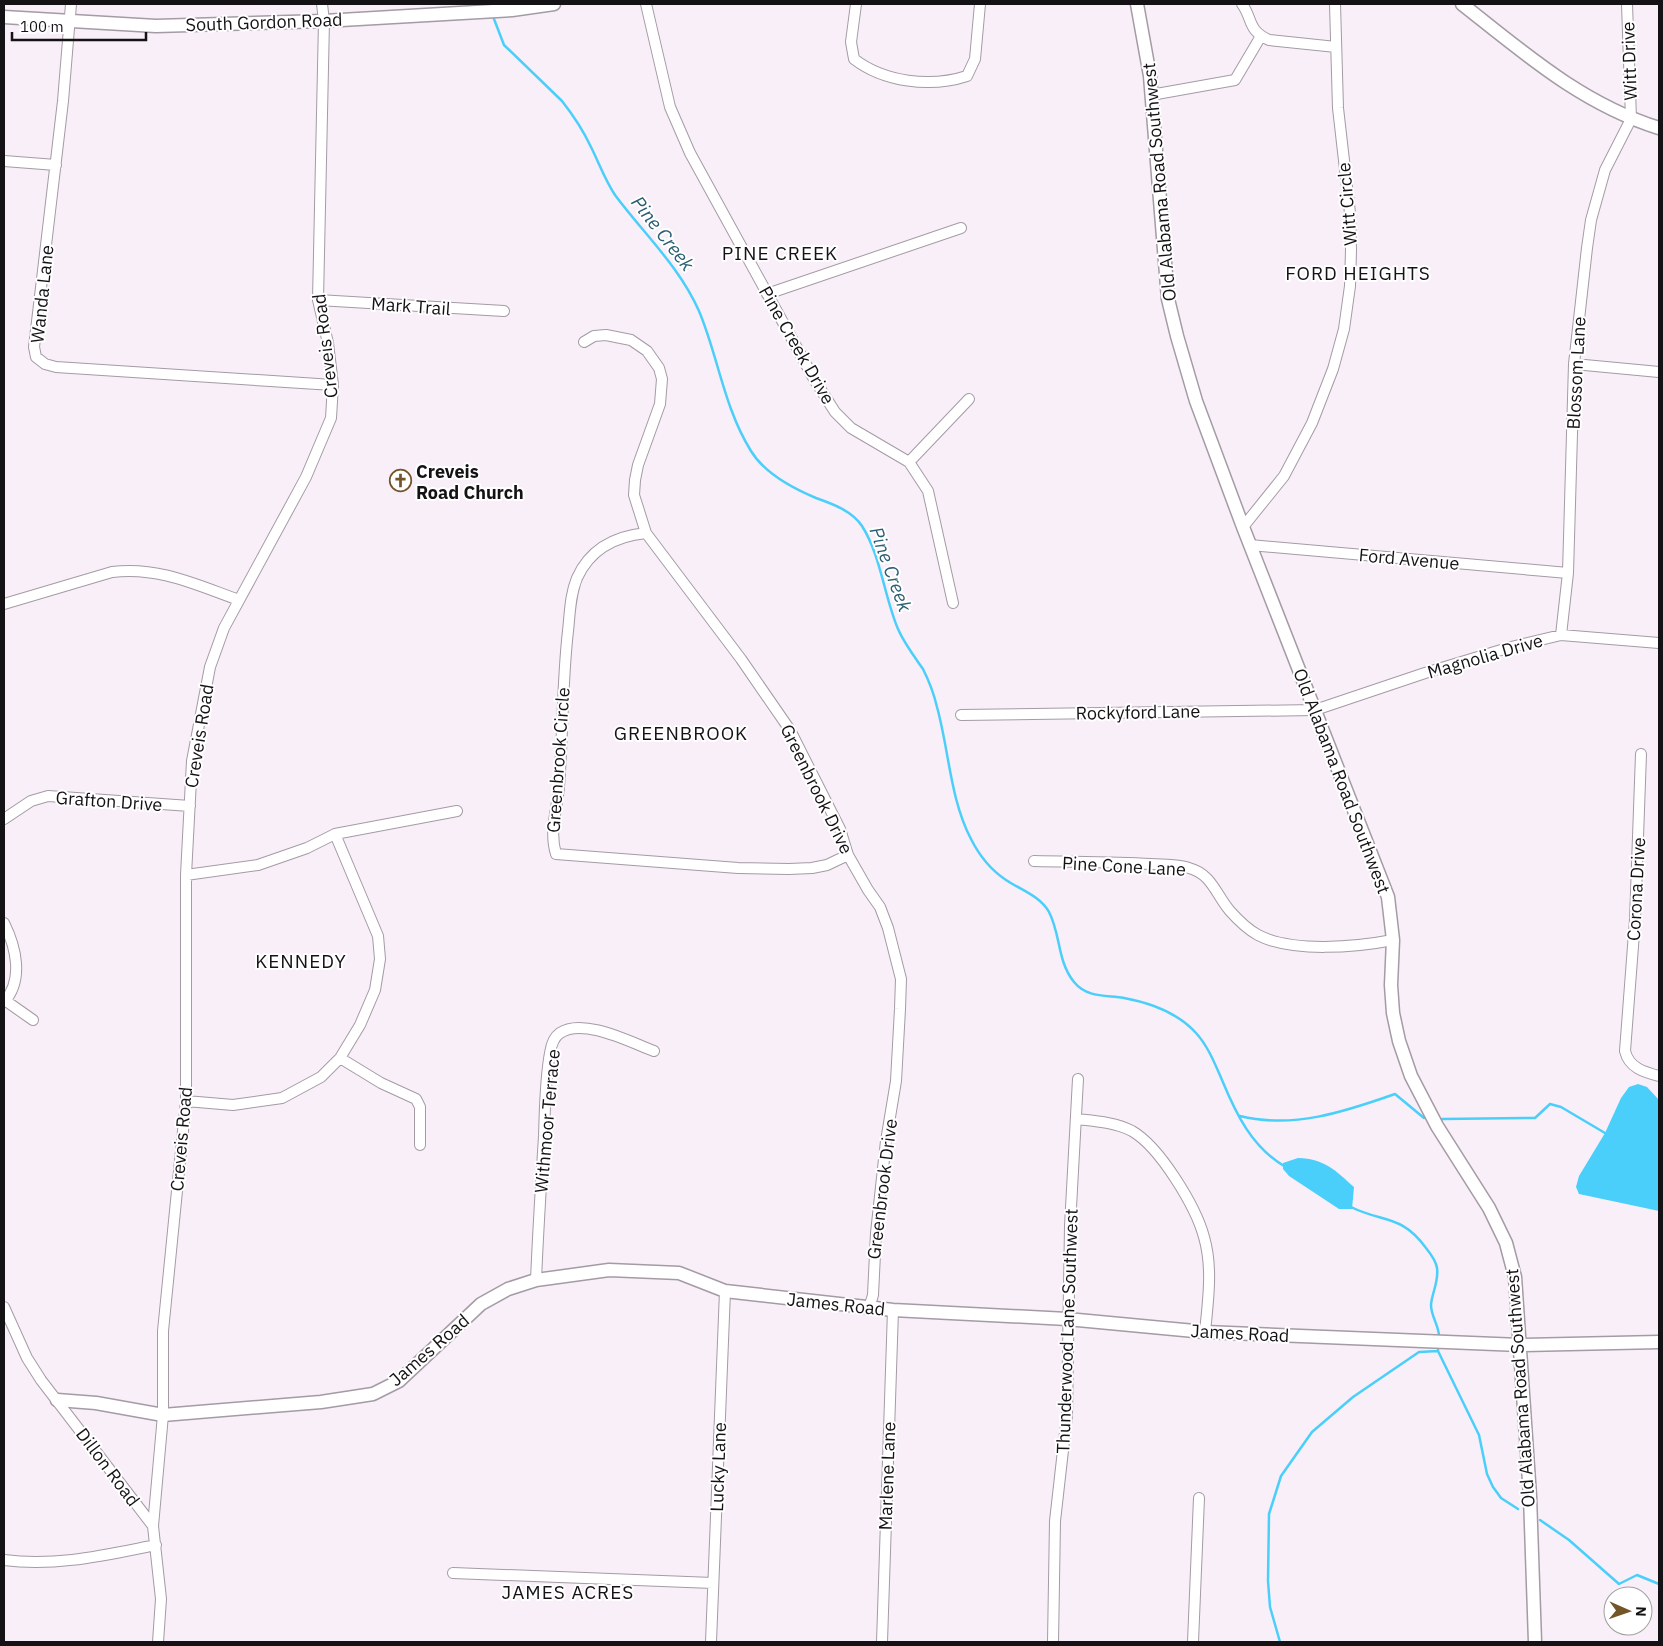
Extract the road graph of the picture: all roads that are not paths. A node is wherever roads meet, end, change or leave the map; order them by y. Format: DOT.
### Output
graph roads {
  1 [pos="71,4"];
  2 [pos="322,4"];
  3 [pos="554,4"];
  4 [pos="646,4"];
  5 [pos="856,4"];
  6 [pos="980,4"];
  7 [pos="1137,4"];
  8 [pos="1242,4"];
  9 [pos="1335,4"];
  10 [pos="1462,4"];
  11 [pos="1627,4"];
  12 [pos="512,7"];
  13 [pos="4,17"];
  14 [pos="324,21"];
  15 [pos="69,22"];
  16 [pos="1261,36"];
  17 [pos="1336,46"];
  18 [pos="1151,95"];
  19 [pos="1631,119"];
  20 [pos="1659,128"];
  21 [pos="4,161"];
  22 [pos="56,165"];
  23 [pos="961,228"];
  24 [pos="767,294"];
  25 [pos="318,300"];
  26 [pos="504,311"];
  27 [pos="584,342"];
  28 [pos="1574,364"];
  29 [pos="1659,372"];
  30 [pos="332,385"];
  31 [pos="969,399"];
  32 [pos="909,462"];
  33 [pos="1243,528"];
  34 [pos="646,533"];
  35 [pos="1250,545"];
  36 [pos="1568,573"];
  37 [pos="239,600"];
  38 [pos="953,603"];
  39 [pos="4,604"];
  40 [pos="1561,635"];
  41 [pos="1659,643"];
  42 [pos="1315,710"];
  43 [pos="961,715"];
  44 [pos="1642,754"];
  45 [pos="190,806"];
  46 [pos="457,811"];
  47 [pos="4,819"];
  48 [pos="335,834"];
  49 [pos="848,855"];
  50 [pos="1034,862"];
  51 [pos="186,875"];
  52 [pos="4,923"];
  53 [pos="1393,940"];
  54 [pos="5,1001"];
  55 [pos="33,1020"];
  56 [pos="654,1051"];
  57 [pos="340,1058"];
  58 [pos="1659,1076"];
  59 [pos="1078,1079"];
  60 [pos="186,1101"];
  61 [pos="1076,1119"];
  62 [pos="420,1145"];
  63 [pos="536,1280"];
  64 [pos="725,1292"];
  65 [pos="4,1307"];
  66 [pos="870,1308"];
  67 [pos="893,1310"];
  68 [pos="1067,1319"];
  69 [pos="1205,1332"];
  70 [pos="1659,1342"];
  71 [pos="1520,1345"];
  72 [pos="57,1400"];
  73 [pos="163,1415"];
  74 [pos="1199,1498"];
  75 [pos="153,1526"];
  76 [pos="156,1545"];
  77 [pos="4,1560"];
  78 [pos="453,1573"];
  79 [pos="713,1583"];
  80 [pos="158,1642"];
  81 [pos="711,1642"];
  82 [pos="882,1642"];
  83 [pos="1053,1642"];
  84 [pos="1194,1642"];
  85 [pos="1535,1642"];
  1 -- 15 [label="street, Wanda Lane"];
  2 -- 14 [label="street, Creveis Road"];
  3 -- 12 [label="street, South Gordon Road"];
  4 -- 24 [label="street, Pine Creek Drive"];
  5 -- 6 [label="street"];
  7 -- 18 [label="street, Old Alabama Road Southwest"];
  8 -- 16 [label="street"];
  9 -- 17 [label="street, Witt Circle"];
  10 -- 19 [label="street"];
  11 -- 19 [label="street, Witt Drive"];
  12 -- 14 [label="street, South Gordon Road"];
  13 -- 15 [label="street, South Gordon Road"];
  14 -- 15 [label="street, South Gordon Road"];
  14 -- 25 [label="street, Creveis Road"];
  15 -- 22 [label="street, Wanda Lane"];
  16 -- 17 [label="street"];
  16 -- 18 [label="street"];
  17 -- 33 [label="street, Witt Circle"];
  18 -- 33 [label="street, Old Alabama Road Southwest"];
  19 -- 20 [label="street"];
  19 -- 28 [label="street, Blossom Lane"];
  21 -- 22 [label="street"];
  22 -- 30 [label="street, Wanda Lane"];
  23 -- 24 [label="street"];
  24 -- 32 [label="street, Pine Creek Drive"];
  25 -- 26 [label="street, Mark Trail"];
  25 -- 30 [label="street, Creveis Road"];
  27 -- 34 [label="street, Greenbrook Drive"];
  28 -- 29 [label="street"];
  28 -- 36 [label="street, Blossom Lane"];
  30 -- 37 [label="street, Creveis Road"];
  31 -- 32 [label="street"];
  32 -- 38 [label="street, Pine Creek Drive"];
  33 -- 35 [label="street, Old Alabama Road Southwest"];
  34 -- 49 [label="street, Greenbrook Drive"];
  34 -- 49 [label="street, Greenbrook Circle"];
  35 -- 36 [label="street, Ford Avenue"];
  35 -- 42 [label="street, Old Alabama Road Southwest"];
  36 -- 40 [label="street, Blossom Lane"];
  37 -- 39 [label="street"];
  37 -- 45 [label="street, Creveis Road"];
  40 -- 41 [label="street, Magnolia Drive"];
  40 -- 42 [label="street, Magnolia Drive"];
  42 -- 43 [label="street, Rockyford Lane"];
  42 -- 53 [label="street, Old Alabama Road Southwest"];
  44 -- 58 [label="street, Corona Drive"];
  45 -- 47 [label="street, Grafton Drive"];
  45 -- 51 [label="street, Creveis Road"];
  46 -- 48 [label="street"];
  48 -- 51 [label="street"];
  48 -- 57 [label="street"];
  49 -- 66 [label="street, Greenbrook Drive"];
  50 -- 53 [label="street, Pine Cone Lane"];
  51 -- 60 [label="street, Creveis Road"];
  52 -- 54 [label="street"];
  53 -- 71 [label="street, Old Alabama Road Southwest"];
  54 -- 55 [label="street"];
  56 -- 63 [label="street, Withmoor Terrace"];
  57 -- 60 [label="street"];
  57 -- 62 [label="street"];
  59 -- 61 [label="street, Thunderwood Lane Southwest"];
  60 -- 73 [label="street, Creveis Road"];
  61 -- 68 [label="street, Thunderwood Lane Southwest"];
  61 -- 69 [label="street"];
  63 -- 64 [label="street, James Road"];
  63 -- 73 [label="street, James Road"];
  64 -- 66 [label="street, James Road"];
  64 -- 79 [label="street, Lucky Lane"];
  65 -- 72 [label="street, Dillon Road"];
  66 -- 67 [label="street, James Road"];
  67 -- 68 [label="street, James Road"];
  67 -- 82 [label="street, Marlene Lane"];
  68 -- 69 [label="street, James Road"];
  68 -- 83 [label="street, Thunderwood Lane Southwest"];
  69 -- 71 [label="street, James Road"];
  70 -- 71 [label="street, James Road"];
  71 -- 85 [label="street, Old Alabama Road Southwest"];
  72 -- 73 [label="street, James Road"];
  72 -- 75 [label="street, Dillon Road"];
  73 -- 75 [label="street, Creveis Road"];
  74 -- 84 [label="street"];
  75 -- 76 [label="street, Dillon Road"];
  76 -- 77 [label="street"];
  76 -- 80 [label="street, Dillon Road"];
  78 -- 79 [label="street"];
  79 -- 81 [label="street, Lucky Lane"];
}
